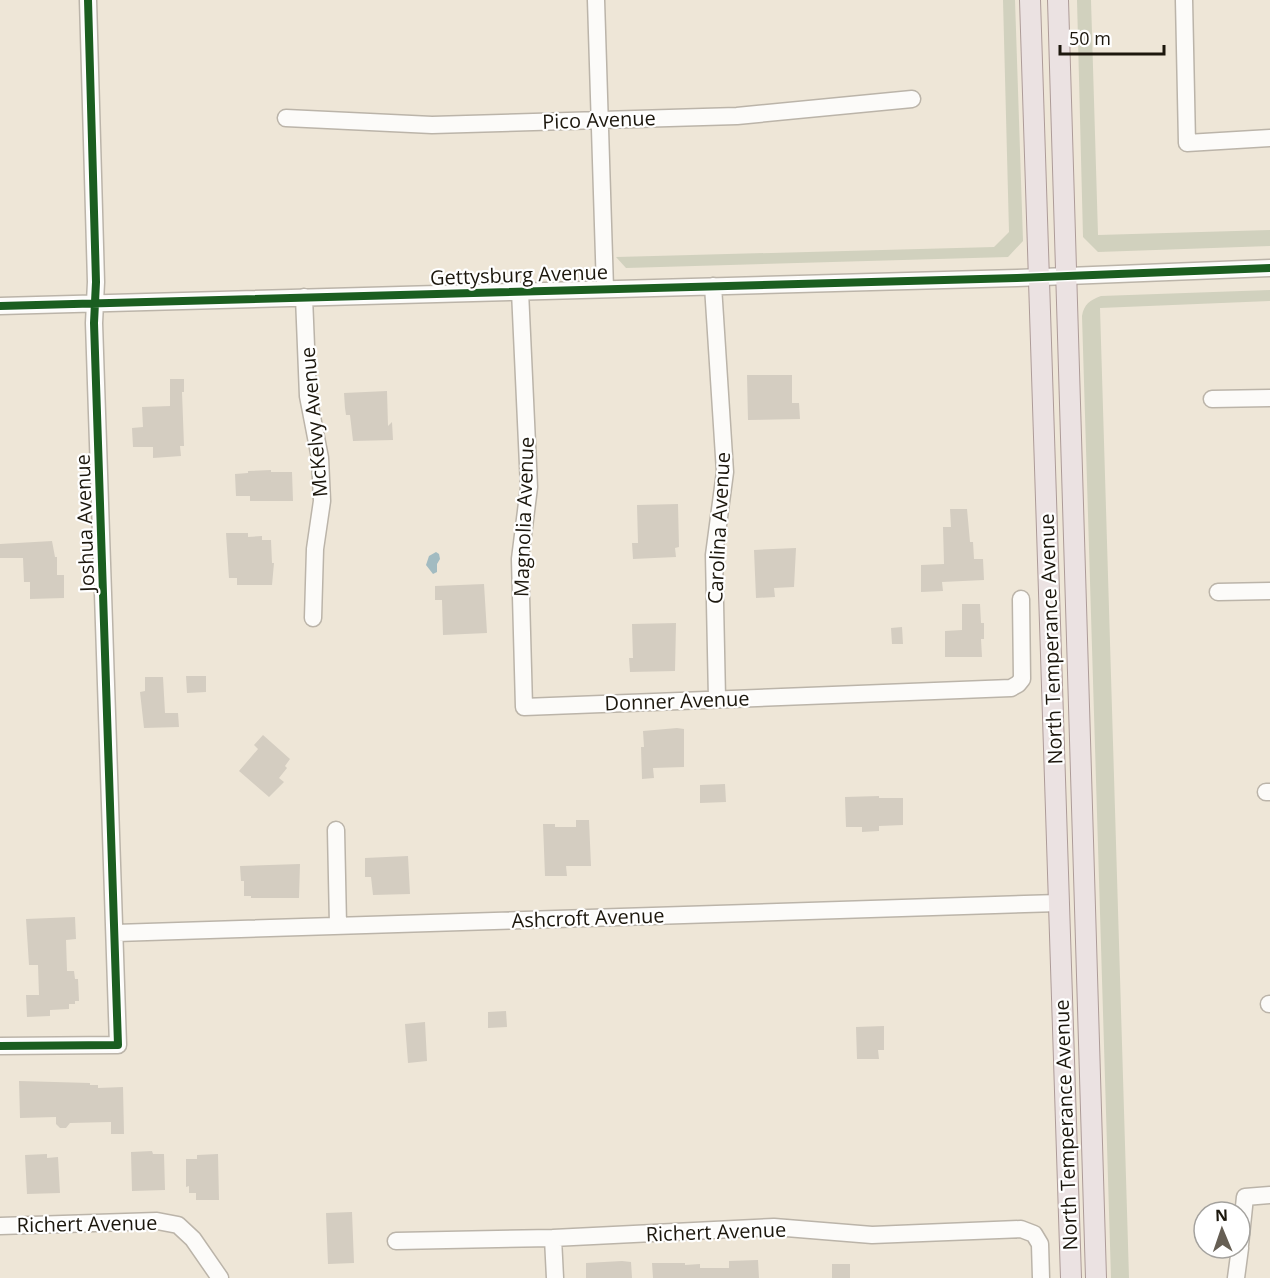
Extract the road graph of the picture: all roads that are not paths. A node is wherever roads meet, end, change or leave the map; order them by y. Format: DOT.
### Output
graph roads {
  1 [pos="88,0"];
  2 [pos="596,0"];
  3 [pos="1030,0"];
  4 [pos="1058,0"];
  5 [pos="1184,0"];
  6 [pos="912,99"];
  7 [pos="286,118"];
  8 [pos="599,120"];
  9 [pos="1270,138"];
  10 [pos="1270,268"];
  11 [pos="1065,276"];
  12 [pos="1038,277"];
  13 [pos="713,286"];
  14 [pos="605,289"];
  15 [pos="520,291"];
  16 [pos="304,297"];
  17 [pos="96,303"];
  18 [pos="0,306"];
  19 [pos="1270,398"];
  20 [pos="1212,399"];
  21 [pos="1270,591"];
  22 [pos="1218,592"];
  23 [pos="1021,599"];
  24 [pos="313,618"];
  25 [pos="717,699"];
  26 [pos="524,707"];
  27 [pos="336,830"];
  28 [pos="1059,903"];
  29 [pos="338,925"];
  30 [pos="116,933"];
  31 [pos="0,1046"];
  32 [pos="1270,1196"];
  33 [pos="1245,1200"];
  34 [pos="0,1226"];
  35 [pos="554,1238"];
  36 [pos="396,1241"];
  37 [pos="1238,1260"];
  38 [pos="220,1278"];
  39 [pos="555,1278"];
  40 [pos="1041,1278"];
  41 [pos="1071,1278"];
  42 [pos="1096,1278"];
  43 [pos="1236,1278"];
  1 -- 17 [label="street, Joshua Avenue"];
  2 -- 8 [label="street"];
  3 -- 12 [label="main road, North Temperance Avenue"];
  4 -- 11 [label="main road, North Temperance Avenue"];
  5 -- 9 [label="street"];
  6 -- 8 [label="street, Pico Avenue"];
  7 -- 8 [label="street, Pico Avenue"];
  8 -- 14 [label="street"];
  10 -- 11 [label="street, Gettysburg Avenue"];
  11 -- 12 [label="street, Gettysburg Avenue"];
  11 -- 42 [label="main road, North Temperance Avenue"];
  12 -- 13 [label="street, Gettysburg Avenue"];
  12 -- 28 [label="main road, North Temperance Avenue"];
  13 -- 14 [label="street, Gettysburg Avenue"];
  13 -- 25 [label="street, Carolina Avenue"];
  14 -- 15 [label="street, Gettysburg Avenue"];
  15 -- 16 [label="street, Gettysburg Avenue"];
  15 -- 26 [label="street, Magnolia Avenue"];
  16 -- 17 [label="street, Gettysburg Avenue"];
  16 -- 24 [label="street, McKelvy Avenue"];
  17 -- 18 [label="street, Gettysburg Avenue"];
  17 -- 30 [label="street, Joshua Avenue"];
  19 -- 20 [label="street"];
  21 -- 22 [label="street"];
  23 -- 25 [label="street, Donner Avenue"];
  25 -- 26 [label="street, Donner Avenue"];
  27 -- 29 [label="street"];
  28 -- 29 [label="street, Ashcroft Avenue"];
  28 -- 41 [label="main road, North Temperance Avenue"];
  29 -- 30 [label="street, Ashcroft Avenue"];
  30 -- 31 [label="street, Joshua Avenue"];
  32 -- 33 [label="street"];
  34 -- 38 [label="street, Richert Avenue"];
  35 -- 36 [label="street, Richert Avenue"];
  35 -- 39 [label="street"];
  35 -- 40 [label="street, Richert Avenue"];
  37 -- 43 [label="street"];
}
